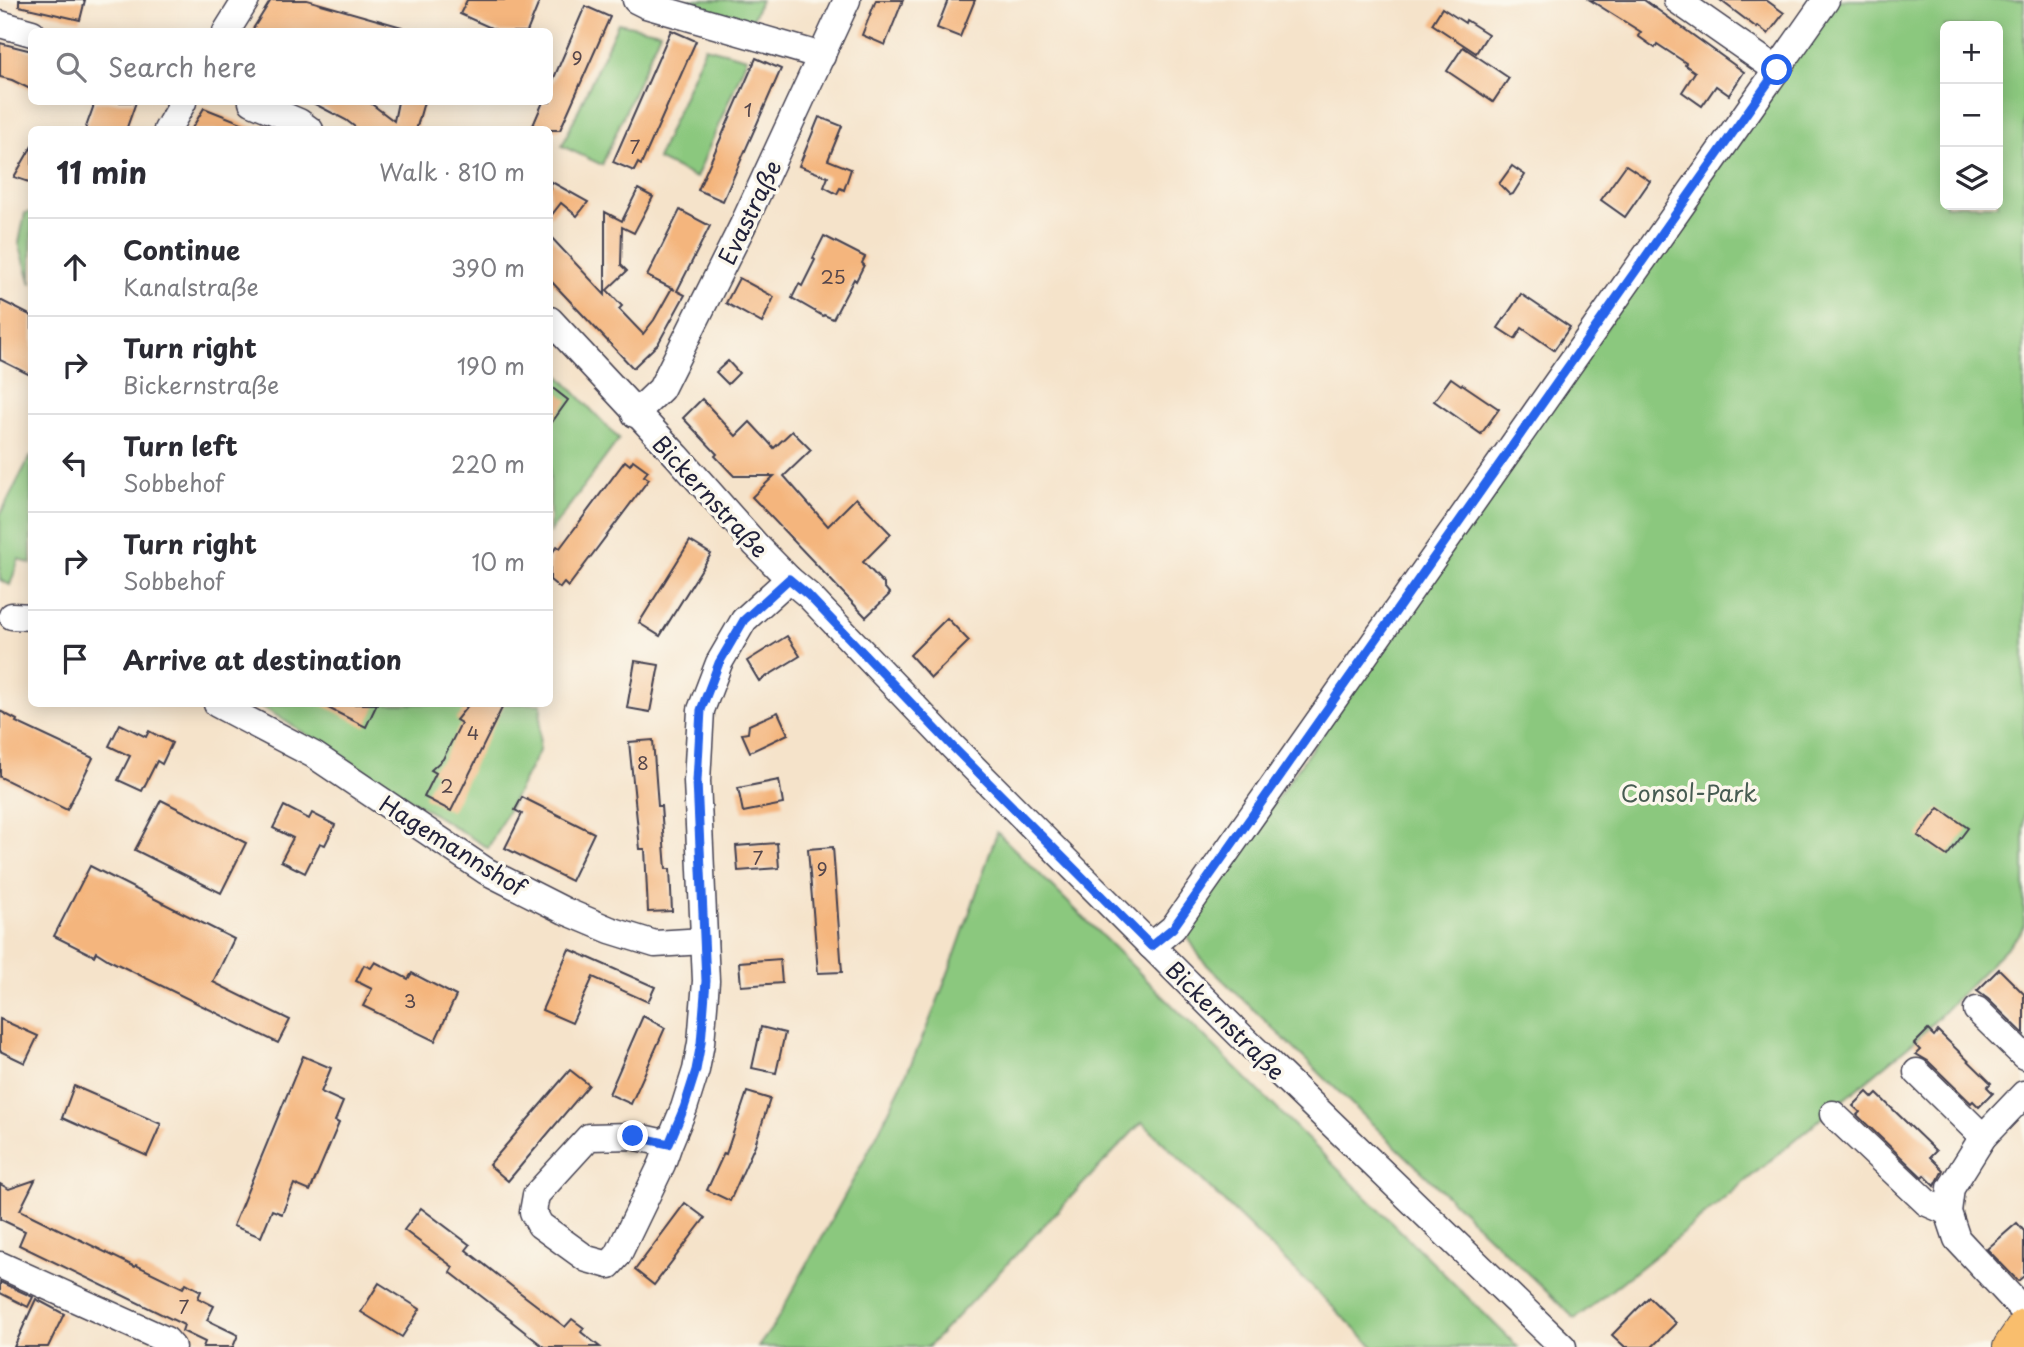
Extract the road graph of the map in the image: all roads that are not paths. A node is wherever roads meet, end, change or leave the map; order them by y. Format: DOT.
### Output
graph roads {
  1 [pos="246,0"];
  2 [pos="636,0"];
  3 [pos="847,0"];
  4 [pos="1677,0"];
  5 [pos="1826,0"];
  6 [pos="0,24"];
  7 [pos="228,28"];
  8 [pos="28,32"];
  9 [pos="822,56"];
  10 [pos="1777,70"];
  11 [pos="181,105"];
  12 [pos="258,105"];
  13 [pos="169,126"];
  14 [pos="304,126"];
  15 [pos="553,323"];
  16 [pos="635,414"];
  17 [pos="789,579"];
  18 [pos="222,707"];
  19 [pos="704,941"];
  20 [pos="1151,946"];
  21 [pos="1977,1010"];
  22 [pos="2024,1056"];
  23 [pos="1917,1072"];
  24 [pos="2024,1094"];
  25 [pos="1833,1114"];
  26 [pos="1983,1136"];
  27 [pos="669,1144"];
  28 [pos="1948,1212"];
  29 [pos="0,1265"];
  30 [pos="2024,1311"];
  31 [pos="2024,1325"];
  32 [pos="172,1347"];
  33 [pos="1563,1347"];
  34 [pos="2010,1347"];
  1 -- 7 [label="street"];
  2 -- 9 [label="street"];
  3 -- 9 [label="street, Evastraße"];
  4 -- 10 [label="street"];
  5 -- 10 [label="street"];
  6 -- 8 [label="street"];
  9 -- 16 [label="street, Evastraße"];
  10 -- 20 [label="street"];
  11 -- 13 [label="street"];
  12 -- 14 [label="street"];
  15 -- 16 [label="street, Bickernstraße"];
  16 -- 17 [label="street, Bickernstraße"];
  17 -- 19 [label="street"];
  17 -- 20 [label="street, Bickernstraße"];
  18 -- 19 [label="street, Hagemannshof"];
  19 -- 27 [label="street"];
  20 -- 33 [label="street, Bickernstraße"];
  21 -- 22 [label="street"];
  23 -- 26 [label="street"];
  24 -- 26 [label="street"];
  25 -- 28 [label="street"];
  26 -- 28 [label="street"];
  27 -- 27 [label="street"];
  28 -- 30 [label="street"];
  29 -- 32 [label="street"];
  31 -- 34 [label="main road"];
}
